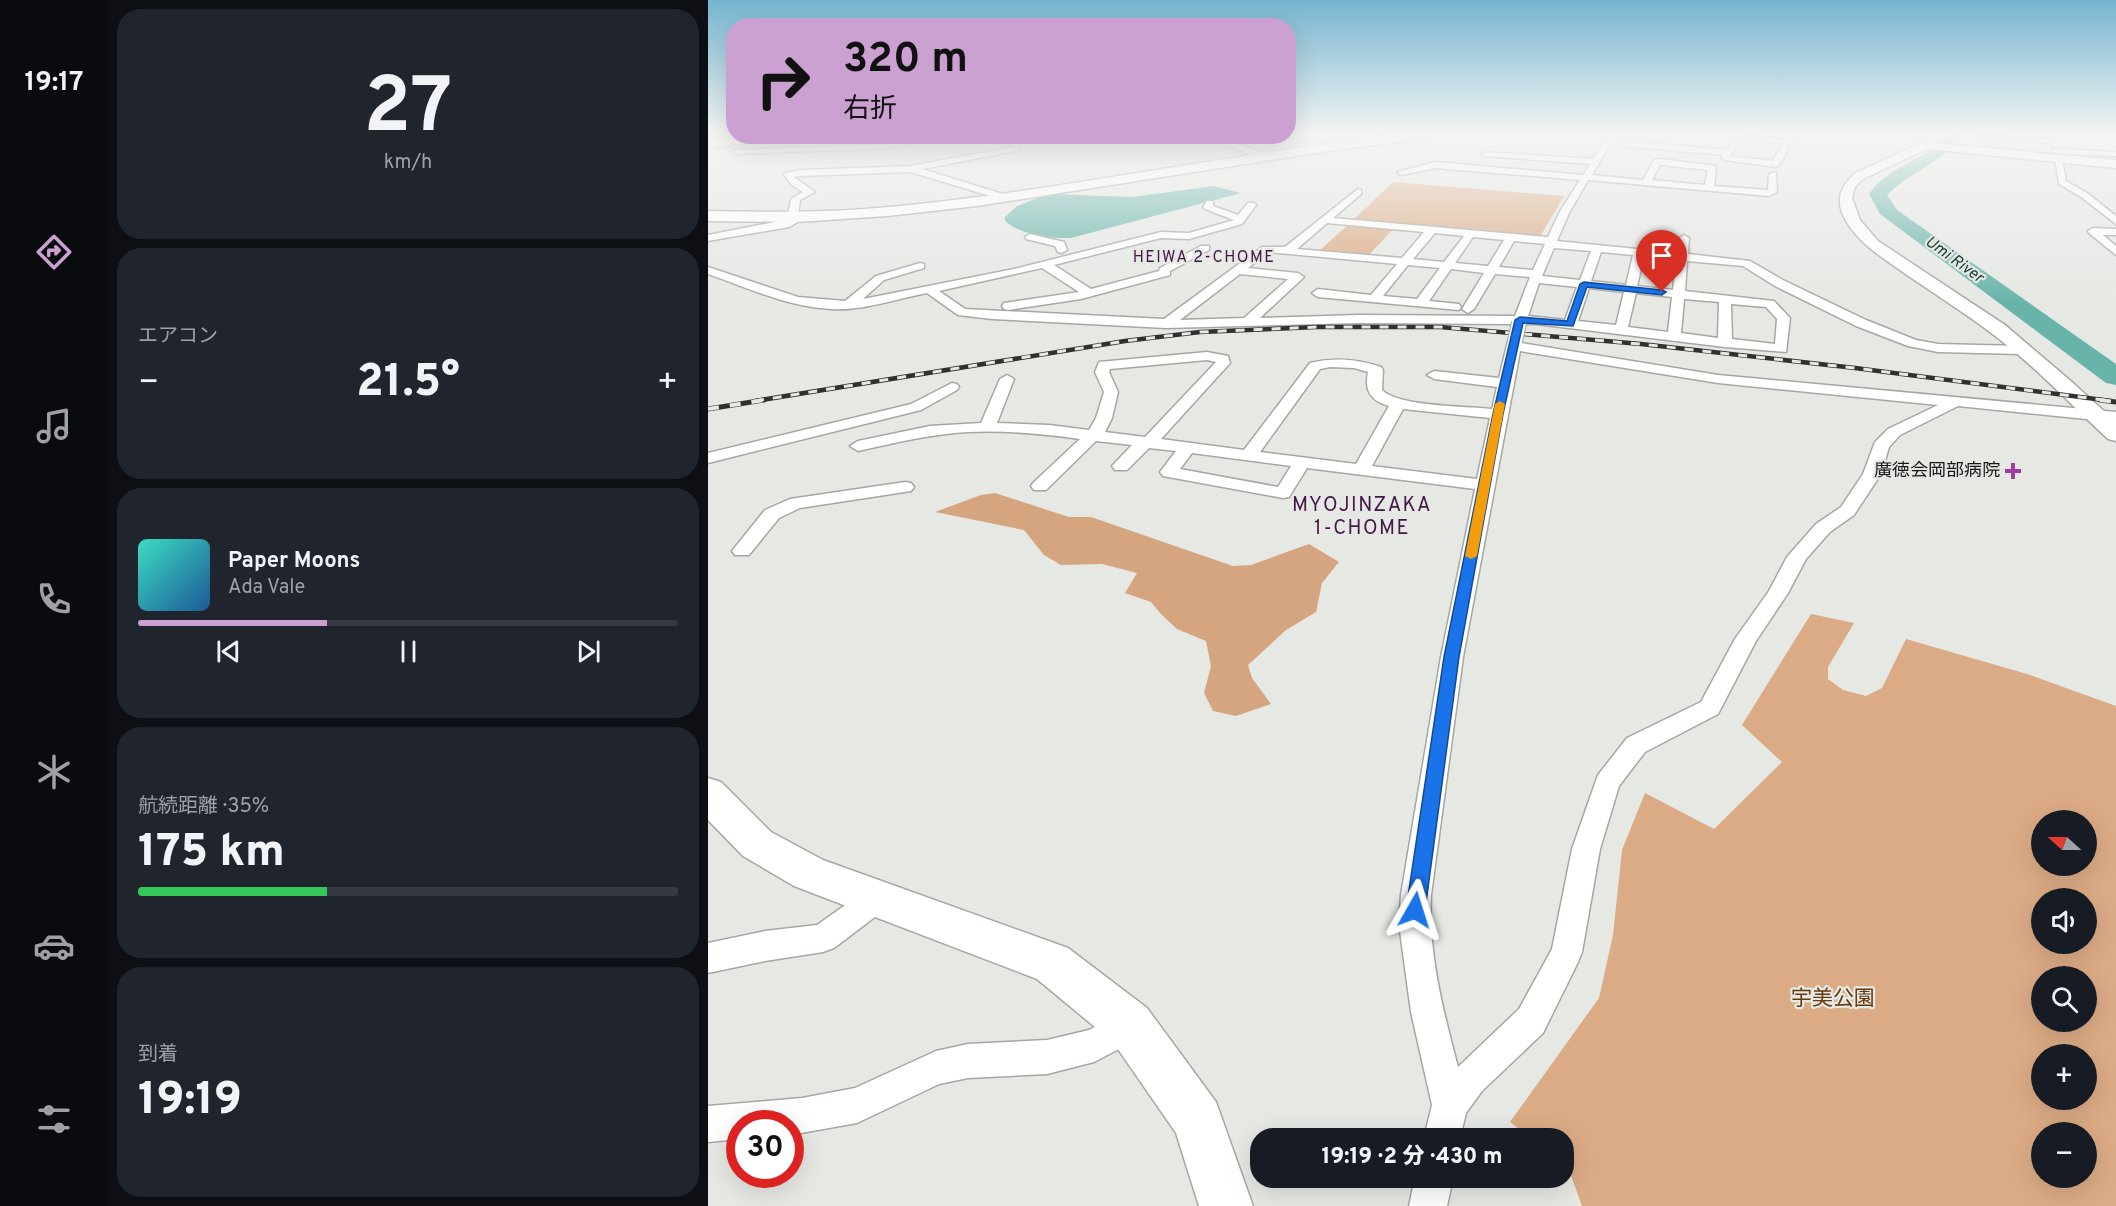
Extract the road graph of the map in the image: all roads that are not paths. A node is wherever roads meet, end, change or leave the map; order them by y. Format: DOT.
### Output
graph roads {
  1 [pos="809,191"];
  2 [pos="983,191"];
  3 [pos="1039,191"];
  4 [pos="1572,191"];
  5 [pos="1847,191"];
  6 [pos="2078,191"];
  7 [pos="1358,192"];
  8 [pos="1002,197"];
  9 [pos="1210,204"];
  10 [pos="1251,205"];
  11 [pos="2110,212"];
  12 [pos="1223,213"];
  13 [pos="794,215"];
  14 [pos="708,216"];
  15 [pos="1203,218"];
  16 [pos="1241,219"];
  17 [pos="1324,220"];
  18 [pos="2116,221"];
  19 [pos="1184,224"];
  20 [pos="1432,230"];
  21 [pos="2116,232"];
  22 [pos="1471,233"];
  23 [pos="1161,235"];
  24 [pos="1189,236"];
  25 [pos="1030,237"];
  26 [pos="1511,237"];
  27 [pos="708,238"];
  28 [pos="1684,238"];
  29 [pos="1552,242"];
  30 [pos="1074,244"];
  31 [pos="1597,249"];
  32 [pos="1062,250"];
  33 [pos="1287,251"];
  34 [pos="2116,252"];
  35 [pos="1639,253"];
  36 [pos="1682,258"];
  37 [pos="1406,262"];
  38 [pos="1045,265"];
  39 [pos="920,266"];
  40 [pos="1448,266"];
  41 [pos="1030,268"];
  42 [pos="708,270"];
  43 [pos="1238,270"];
  44 [pos="1491,270"];
  45 [pos="1536,277"];
  46 [pos="984,279"];
  47 [pos="1584,284"];
  48 [pos="998,288"];
  49 [pos="1630,289"];
  50 [pos="930,290"];
  51 [pos="1090,293"];
  52 [pos="1318,293"];
  53 [pos="1678,294"];
  54 [pos="1374,299"];
  55 [pos="1725,299"];
  56 [pos="852,304"];
  57 [pos="1420,304"];
  58 [pos="1468,309"];
  59 [pos="982,314"];
  60 [pos="1248,322"];
  61 [pos="1166,324"];
  62 [pos="1570,324"];
  63 [pos="1518,329"];
  64 [pos="1620,330"];
  65 [pos="1674,337"];
  66 [pos="1725,343"];
  67 [pos="2022,350"];
  68 [pos="1434,375"];
  69 [pos="1007,379"];
  70 [pos="1505,382"];
  71 [pos="952,387"];
  72 [pos="1955,402"];
  73 [pos="1398,404"];
  74 [pos="1498,414"];
  75 [pos="2094,415"];
  76 [pos="2116,417"];
  77 [pos="987,427"];
  78 [pos="2116,434"];
  79 [pos="1093,435"];
  80 [pos="1148,442"];
  81 [pos="858,446"];
  82 [pos="1188,447"];
  83 [pos="1249,455"];
  84 [pos="708,458"];
  85 [pos="1303,461"];
  86 [pos="1121,466"];
  87 [pos="1362,469"];
  88 [pos="1484,485"];
  89 [pos="1040,486"];
  90 [pos="905,487"];
  91 [pos="742,551"];
  92 [pos="708,793"];
  93 [pos="878,898"];
  94 [pos="708,958"];
  95 [pos="1130,1025"];
  96 [pos="1450,1105"];
  97 [pos="708,1124"];
  98 [pos="1444,1128"];
  99 [pos="1432,1188"];
  100 [pos="1226,1206"];
  101 [pos="1428,1206"];
  1 -- 13 [label="street"];
  2 -- 8 [label="street"];
  3 -- 8 [label="main road"];
  4 -- 29 [label="street"];
  5 -- 67 [label="street"];
  6 -- 11 [label="street"];
  7 -- 17 [label="street"];
  8 -- 13 [label="main road"];
  9 -- 12 [label="street"];
  10 -- 16 [label="street"];
  11 -- 18 [label="street"];
  12 -- 15 [label="street"];
  12 -- 16 [label="street"];
  13 -- 14 [label="main road"];
  13 -- 27 [label="street"];
  16 -- 24 [label="street"];
  17 -- 20 [label="street"];
  17 -- 33 [label="street"];
  19 -- 23 [label="street"];
  20 -- 22 [label="street"];
  20 -- 37 [label="street"];
  21 -- 34 [label="street"];
  22 -- 26 [label="street"];
  22 -- 40 [label="street"];
  23 -- 24 [label="street"];
  23 -- 38 [label="street"];
  24 -- 51 [label="street"];
  25 -- 32 [label="street"];
  26 -- 29 [label="street"];
  26 -- 44 [label="street"];
  28 -- 36 [label="street"];
  29 -- 31 [label="street"];
  29 -- 45 [label="street"];
  30 -- 32 [label="street"];
  31 -- 35 [label="street"];
  31 -- 47 [label="street"];
  32 -- 41 [label="street"];
  33 -- 37 [label="street"];
  33 -- 43 [label="street"];
  35 -- 36 [label="street"];
  35 -- 49 [label="street"];
  36 -- 53 [label="street"];
  36 -- 67 [label="street"];
  37 -- 40 [label="street"];
  37 -- 54 [label="street"];
  38 -- 41 [label="street"];
  38 -- 51 [label="street"];
  39 -- 56 [label="street"];
  40 -- 44 [label="street"];
  40 -- 57 [label="street"];
  41 -- 46 [label="street"];
  42 -- 56 [label="street"];
  43 -- 60 [label="street"];
  43 -- 61 [label="street"];
  44 -- 45 [label="street"];
  44 -- 58 [label="street"];
  45 -- 47 [label="street"];
  45 -- 63 [label="street"];
  46 -- 48 [label="street"];
  46 -- 50 [label="street"];
  47 -- 49 [label="street"];
  47 -- 62 [label="street"];
  49 -- 53 [label="street"];
  49 -- 64 [label="street"];
  50 -- 56 [label="street"];
  50 -- 59 [label="street"];
  51 -- 59 [label="street"];
  52 -- 54 [label="street"];
  53 -- 55 [label="street"];
  53 -- 65 [label="street"];
  54 -- 57 [label="street"];
  55 -- 66 [label="street"];
  55 -- 66 [label="street"];
  57 -- 58 [label="street"];
  58 -- 63 [label="street"];
  59 -- 61 [label="street"];
  60 -- 61 [label="street"];
  60 -- 63 [label="street"];
  62 -- 63 [label="street"];
  62 -- 64 [label="street"];
  63 -- 70 [label="street"];
  63 -- 72 [label="street"];
  64 -- 65 [label="street"];
  65 -- 66 [label="street"];
  67 -- 75 [label="street"];
  68 -- 70 [label="street"];
  69 -- 77 [label="street"];
  70 -- 74 [label="street"];
  71 -- 84 [label="street"];
  72 -- 75 [label="street"];
  72 -- 96 [label="street"];
  73 -- 74 [label="street"];
  73 -- 83 [label="street"];
  73 -- 87 [label="street"];
  74 -- 88 [label="street"];
  75 -- 76 [label="street"];
  75 -- 78 [label="street"];
  77 -- 79 [label="street"];
  77 -- 81 [label="street"];
  79 -- 80 [label="street"];
  79 -- 80 [label="street"];
  79 -- 89 [label="street"];
  80 -- 82 [label="street"];
  80 -- 86 [label="street"];
  82 -- 83 [label="street"];
  82 -- 85 [label="street"];
  83 -- 85 [label="street"];
  85 -- 87 [label="street"];
  87 -- 88 [label="street"];
  88 -- 96 [label="street"];
  90 -- 91 [label="street"];
  92 -- 93 [label="street"];
  93 -- 94 [label="street"];
  93 -- 95 [label="street"];
  95 -- 97 [label="street"];
  95 -- 100 [label="street"];
  96 -- 98 [label="street"];
  99 -- 101 [label="street"];
}
